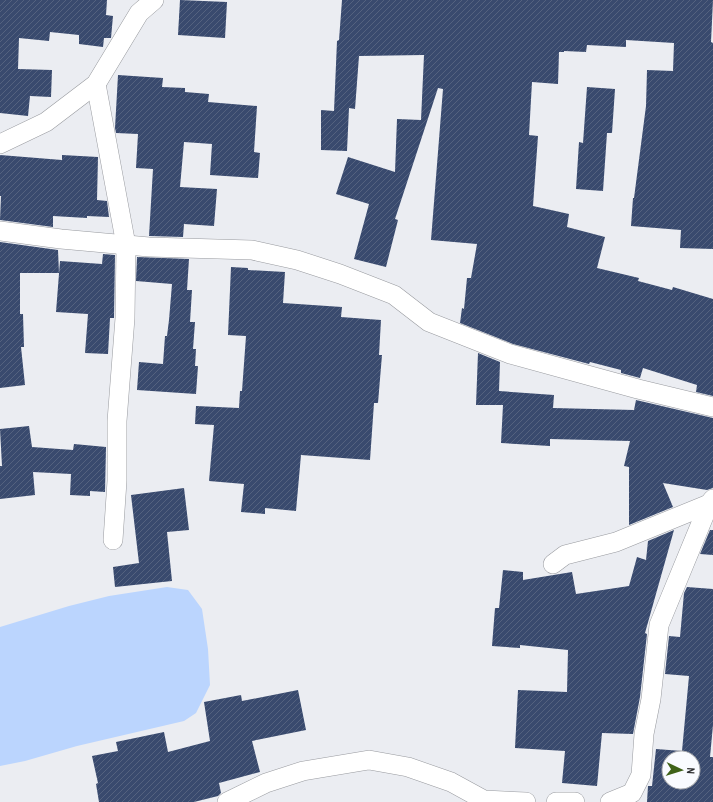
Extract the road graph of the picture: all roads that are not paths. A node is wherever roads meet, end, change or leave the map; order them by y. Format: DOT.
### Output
graph roads {
  1 [pos="154,0"];
  2 [pos="96,84"];
  3 [pos="0,144"];
  4 [pos="0,231"];
  5 [pos="126,245"];
  6 [pos="713,407"];
  7 [pos="711,502"];
  8 [pos="113,540"];
  9 [pos="553,564"];
  10 [pos="227,802"];
  11 [pos="526,802"];
  12 [pos="556,802"];
  13 [pos="575,802"];
  14 [pos="610,802"];
  1 -- 2 [label="street"];
  2 -- 3 [label="street"];
  2 -- 5 [label="street"];
  4 -- 5 [label="street"];
  5 -- 6 [label="street"];
  5 -- 8 [label="street"];
  7 -- 9 [label="street"];
  7 -- 14 [label="street"];
  10 -- 11 [label="street"];
  12 -- 13 [label="street"];
}
